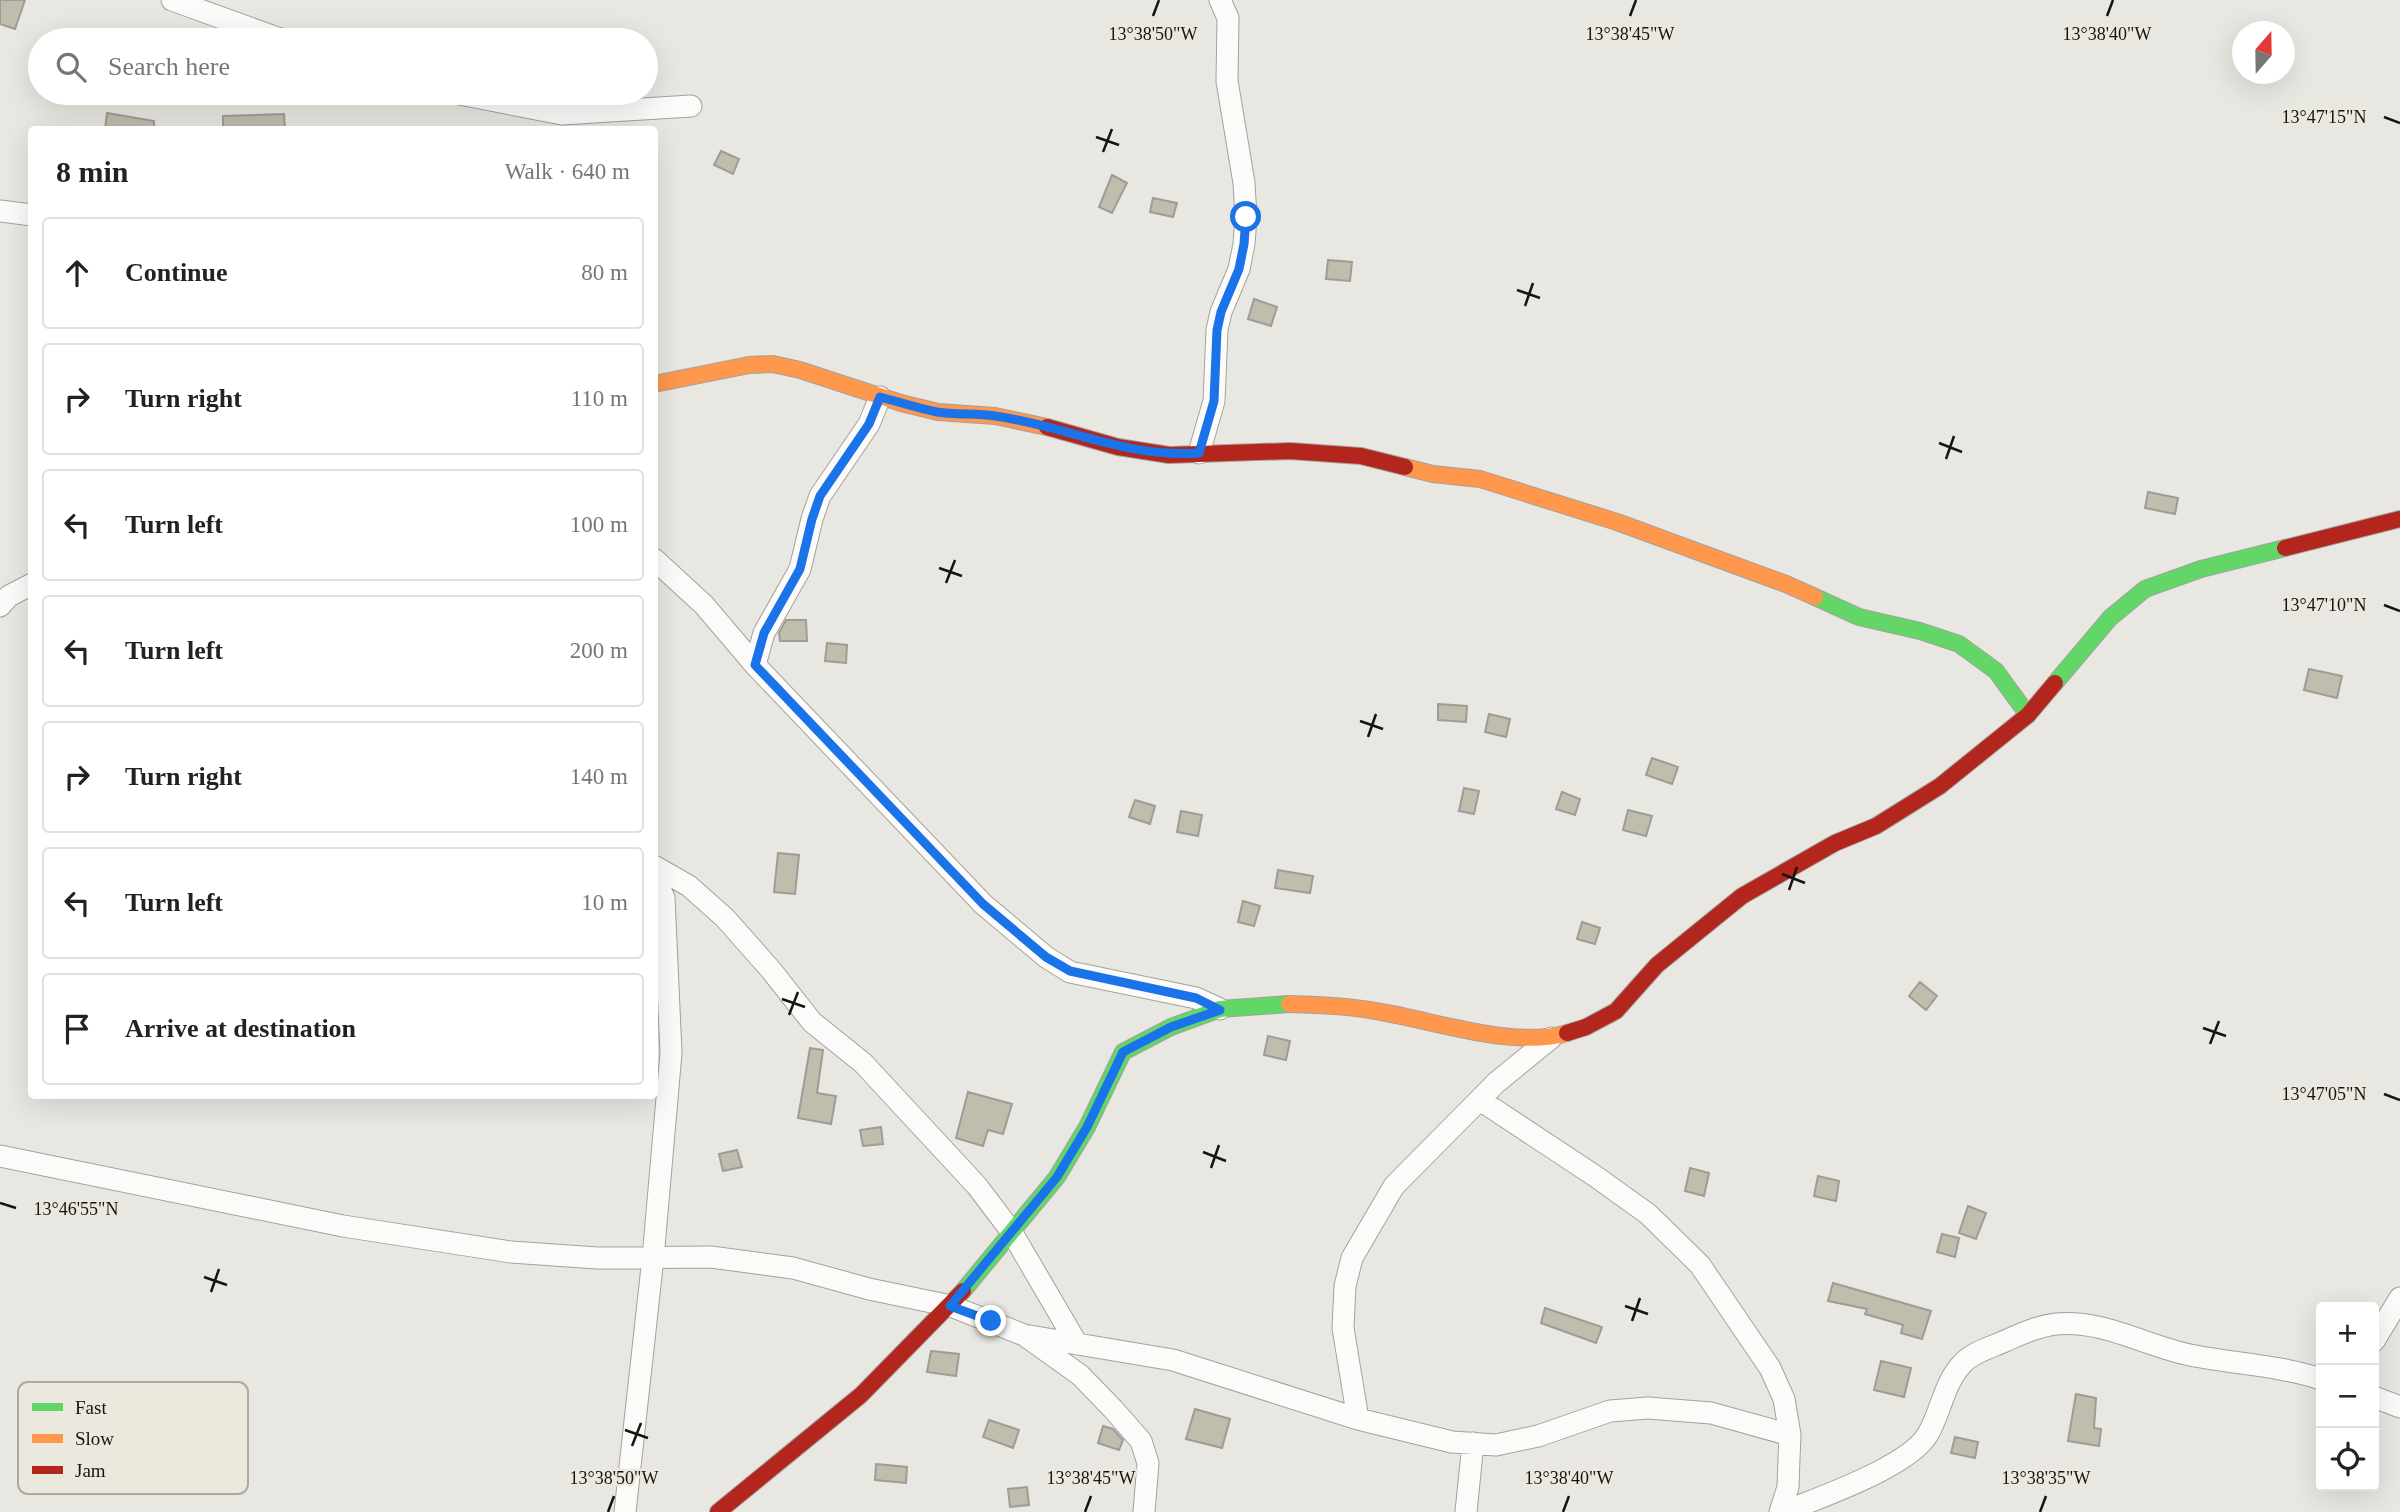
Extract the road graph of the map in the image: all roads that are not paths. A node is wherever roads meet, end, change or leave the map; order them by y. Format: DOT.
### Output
graph roads {
  1 [pos="172,0"];
  2 [pos="1220,0"];
  3 [pos="250,28"];
  4 [pos="516,105"];
  5 [pos="691,106"];
  6 [pos="0,211"];
  7 [pos="28,214"];
  8 [pos="658,383"];
  9 [pos="880,397"];
  10 [pos="1199,453"];
  11 [pos="2400,519"];
  12 [pos="658,563"];
  13 [pos="28,586"];
  14 [pos="0,606"];
  15 [pos="755,665"];
  16 [pos="2028,715"];
  17 [pos="658,868"];
  18 [pos="658,884"];
  19 [pos="1220,1010"];
  20 [pos="1550,1038"];
  21 [pos="1480,1100"];
  22 [pos="0,1156"];
  23 [pos="1011,1231"];
  24 [pos="653,1258"];
  25 [pos="2400,1298"];
  26 [pos="950,1306"];
  27 [pos="2379,1334"];
  28 [pos="1024,1335"];
  29 [pos="1077,1344"];
  30 [pos="2316,1377"];
  31 [pos="2379,1399"];
  32 [pos="2400,1407"];
  33 [pos="1358,1419"];
  34 [pos="1790,1435"];
  35 [pos="1474,1443"];
  36 [pos="625,1512"];
  37 [pos="718,1512"];
  38 [pos="1144,1512"];
  39 [pos="1466,1512"];
  40 [pos="1782,1512"];
  1 -- 3 [label="street"];
  2 -- 10 [label="street"];
  4 -- 5 [label="street"];
  6 -- 7 [label="street"];
  8 -- 9 [label="street"];
  9 -- 10 [label="street"];
  9 -- 15 [label="street"];
  10 -- 16 [label="street"];
  11 -- 16 [label="street"];
  12 -- 15 [label="street"];
  13 -- 14 [label="street"];
  15 -- 19 [label="street"];
  16 -- 20 [label="street"];
  17 -- 23 [label="street"];
  18 -- 24 [label="street"];
  19 -- 20 [label="street"];
  19 -- 23 [label="street"];
  20 -- 21 [label="street"];
  21 -- 33 [label="street"];
  21 -- 34 [label="street"];
  22 -- 24 [label="street"];
  23 -- 26 [label="street"];
  23 -- 29 [label="street"];
  24 -- 26 [label="street"];
  24 -- 36 [label="street"];
  25 -- 27 [label="street"];
  26 -- 28 [label="street"];
  26 -- 37 [label="street"];
  28 -- 29 [label="street"];
  28 -- 38 [label="street"];
  29 -- 33 [label="street"];
  30 -- 40 [label="street"];
  31 -- 32 [label="street"];
  33 -- 35 [label="street"];
  34 -- 35 [label="street"];
  34 -- 40 [label="street"];
  35 -- 39 [label="street"];
}
